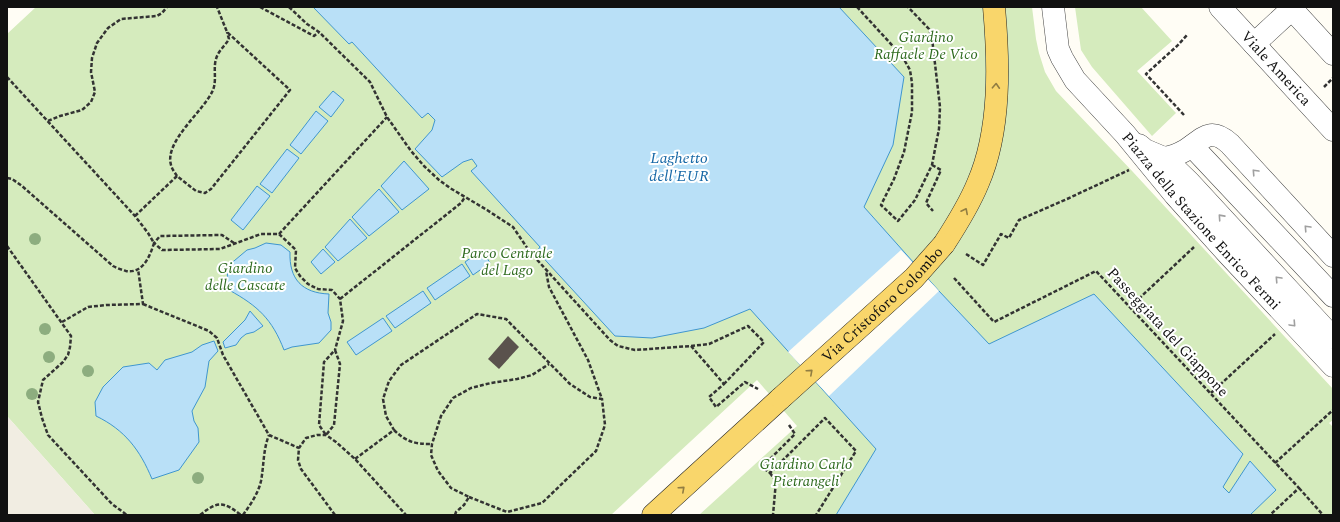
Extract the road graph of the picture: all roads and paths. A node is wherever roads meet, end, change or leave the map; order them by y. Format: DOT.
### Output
graph roads {
  1 [pos="167,7"];
  2 [pos="217,7"];
  3 [pos="260,7"];
  4 [pos="290,7"];
  5 [pos="857,7"];
  6 [pos="908,7"];
  7 [pos="994,7"];
  8 [pos="1053,7"];
  9 [pos="1220,7"];
  10 [pos="1292,8"];
  11 [pos="227,32"];
  12 [pos="319,32"];
  13 [pos="1188,34"];
  14 [pos="1254,44"];
  15 [pos="1333,54"];
  16 [pos="7,77"];
  17 [pos="1333,78"];
  18 [pos="1324,87"];
  19 [pos="1184,115"];
  20 [pos="388,117"];
  21 [pos="48,121"];
  22 [pos="1333,130"];
  23 [pos="1125,134"];
  24 [pos="1192,146"];
  25 [pos="1164,158"];
  26 [pos="932,165"];
  27 [pos="1133,168"];
  28 [pos="177,176"];
  29 [pos="7,178"];
  30 [pos="464,197"];
  31 [pos="933,211"];
  32 [pos="135,216"];
  33 [pos="279,234"];
  34 [pos="234,243"];
  35 [pos="154,244"];
  36 [pos="7,246"];
  37 [pos="1194,247"];
  38 [pos="966,254"];
  39 [pos="1333,256"];
  40 [pos="138,269"];
  41 [pos="546,270"];
  42 [pos="954,278"];
  43 [pos="1333,296"];
  44 [pos="340,299"];
  45 [pos="143,304"];
  46 [pos="1130,307"];
  47 [pos="62,322"];
  48 [pos="1281,329"];
  49 [pos="1333,338"];
  50 [pos="691,346"];
  51 [pos="335,350"];
  52 [pos="549,364"];
  53 [pos="1333,366"];
  54 [pos="724,384"];
  55 [pos="758,389"];
  56 [pos="1210,393"];
  57 [pos="602,399"];
  58 [pos="1333,410"];
  59 [pos="789,424"];
  60 [pos="394,430"];
  61 [pos="269,435"];
  62 [pos="326,435"];
  63 [pos="432,444"];
  64 [pos="299,448"];
  65 [pos="355,459"];
  66 [pos="1275,463"];
  67 [pos="770,473"];
  68 [pos="1299,488"];
  69 [pos="469,497"];
  70 [pos="127,515"];
  71 [pos="200,515"];
  72 [pos="242,515"];
  73 [pos="335,515"];
  74 [pos="406,515"];
  75 [pos="454,515"];
  76 [pos="653,515"];
  77 [pos="773,515"];
  78 [pos="816,515"];
  79 [pos="1270,515"];
  80 [pos="1323,515"];
  1 -- 21 [label="path"];
  2 -- 11 [label="path"];
  3 -- 12 [label="path"];
  4 -- 12 [label="path"];
  5 -- 26 [label="path"];
  6 -- 26 [label="path"];
  76 -- 7 [label="main road, Via Cristoforo Colombo, one-way, bridge"];
  8 -- 23 [label="street"];
  9 -- 14 [label="street, Viale America"];
  10 -- 14 [label="street"];
  10 -- 15 [label="street"];
  11 -- 28 [label="path"];
  11 -- 28 [label="path"];
  12 -- 20 [label="path"];
  13 -- 19 [label="path"];
  14 -- 22 [label="street, Viale America"];
  16 -- 21 [label="path"];
  17 -- 18 [label="path"];
  20 -- 30 [label="path"];
  20 -- 33 [label="path"];
  21 -- 32 [label="path"];
  23 -- 25 [label="street, Piazza della Stazione Enrico Fermi"];
  23 -- 53 [label="street, Piazza della Stazione Enrico Fermi, one-way"];
  24 -- 25 [label="street, Piazza della Stazione Enrico Fermi"];
  39 -- 24 [label="street, Piazza della Stazione Enrico Fermi, one-way"];
  24 -- 43 [label="street"];
  49 -- 25 [label="street, one-way"];
  26 -- 31 [label="path"];
  27 -- 38 [label="path"];
  28 -- 32 [label="path"];
  29 -- 40 [label="path"];
  30 -- 41 [label="path"];
  30 -- 44 [label="path"];
  32 -- 35 [label="path"];
  33 -- 34 [label="path"];
  33 -- 44 [label="path"];
  34 -- 35 [label="path"];
  34 -- 35 [label="path"];
  35 -- 40 [label="path"];
  36 -- 47 [label="path"];
  37 -- 46 [label="path"];
  40 -- 45 [label="path"];
  41 -- 50 [label="path"];
  41 -- 57 [label="path"];
  42 -- 46 [label="path, Passeggiata del Giappone"];
  44 -- 51 [label="path"];
  45 -- 47 [label="path"];
  45 -- 61 [label="path"];
  46 -- 56 [label="path, Passeggiata del Giappone"];
  47 -- 70 [label="path"];
  48 -- 56 [label="path"];
  50 -- 54 [label="path"];
  50 -- 54 [label="path"];
  51 -- 62 [label="path"];
  51 -- 62 [label="path"];
  52 -- 57 [label="path"];
  52 -- 60 [label="path"];
  52 -- 63 [label="path"];
  54 -- 55 [label="path"];
  56 -- 66 [label="path, Passeggiata del Giappone"];
  57 -- 69 [label="path"];
  58 -- 66 [label="path"];
  59 -- 67 [label="path"];
  60 -- 63 [label="path"];
  60 -- 65 [label="path"];
  61 -- 64 [label="path"];
  61 -- 72 [label="path"];
  62 -- 64 [label="path"];
  62 -- 65 [label="path"];
  63 -- 69 [label="path"];
  64 -- 73 [label="path"];
  65 -- 74 [label="path"];
  66 -- 68 [label="path, Passeggiata del Giappone"];
  67 -- 77 [label="path"];
  67 -- 78 [label="path"];
  68 -- 79 [label="path"];
  68 -- 80 [label="path, Passeggiata del Giappone"];
  69 -- 75 [label="path"];
  71 -- 72 [label="path"];
}
